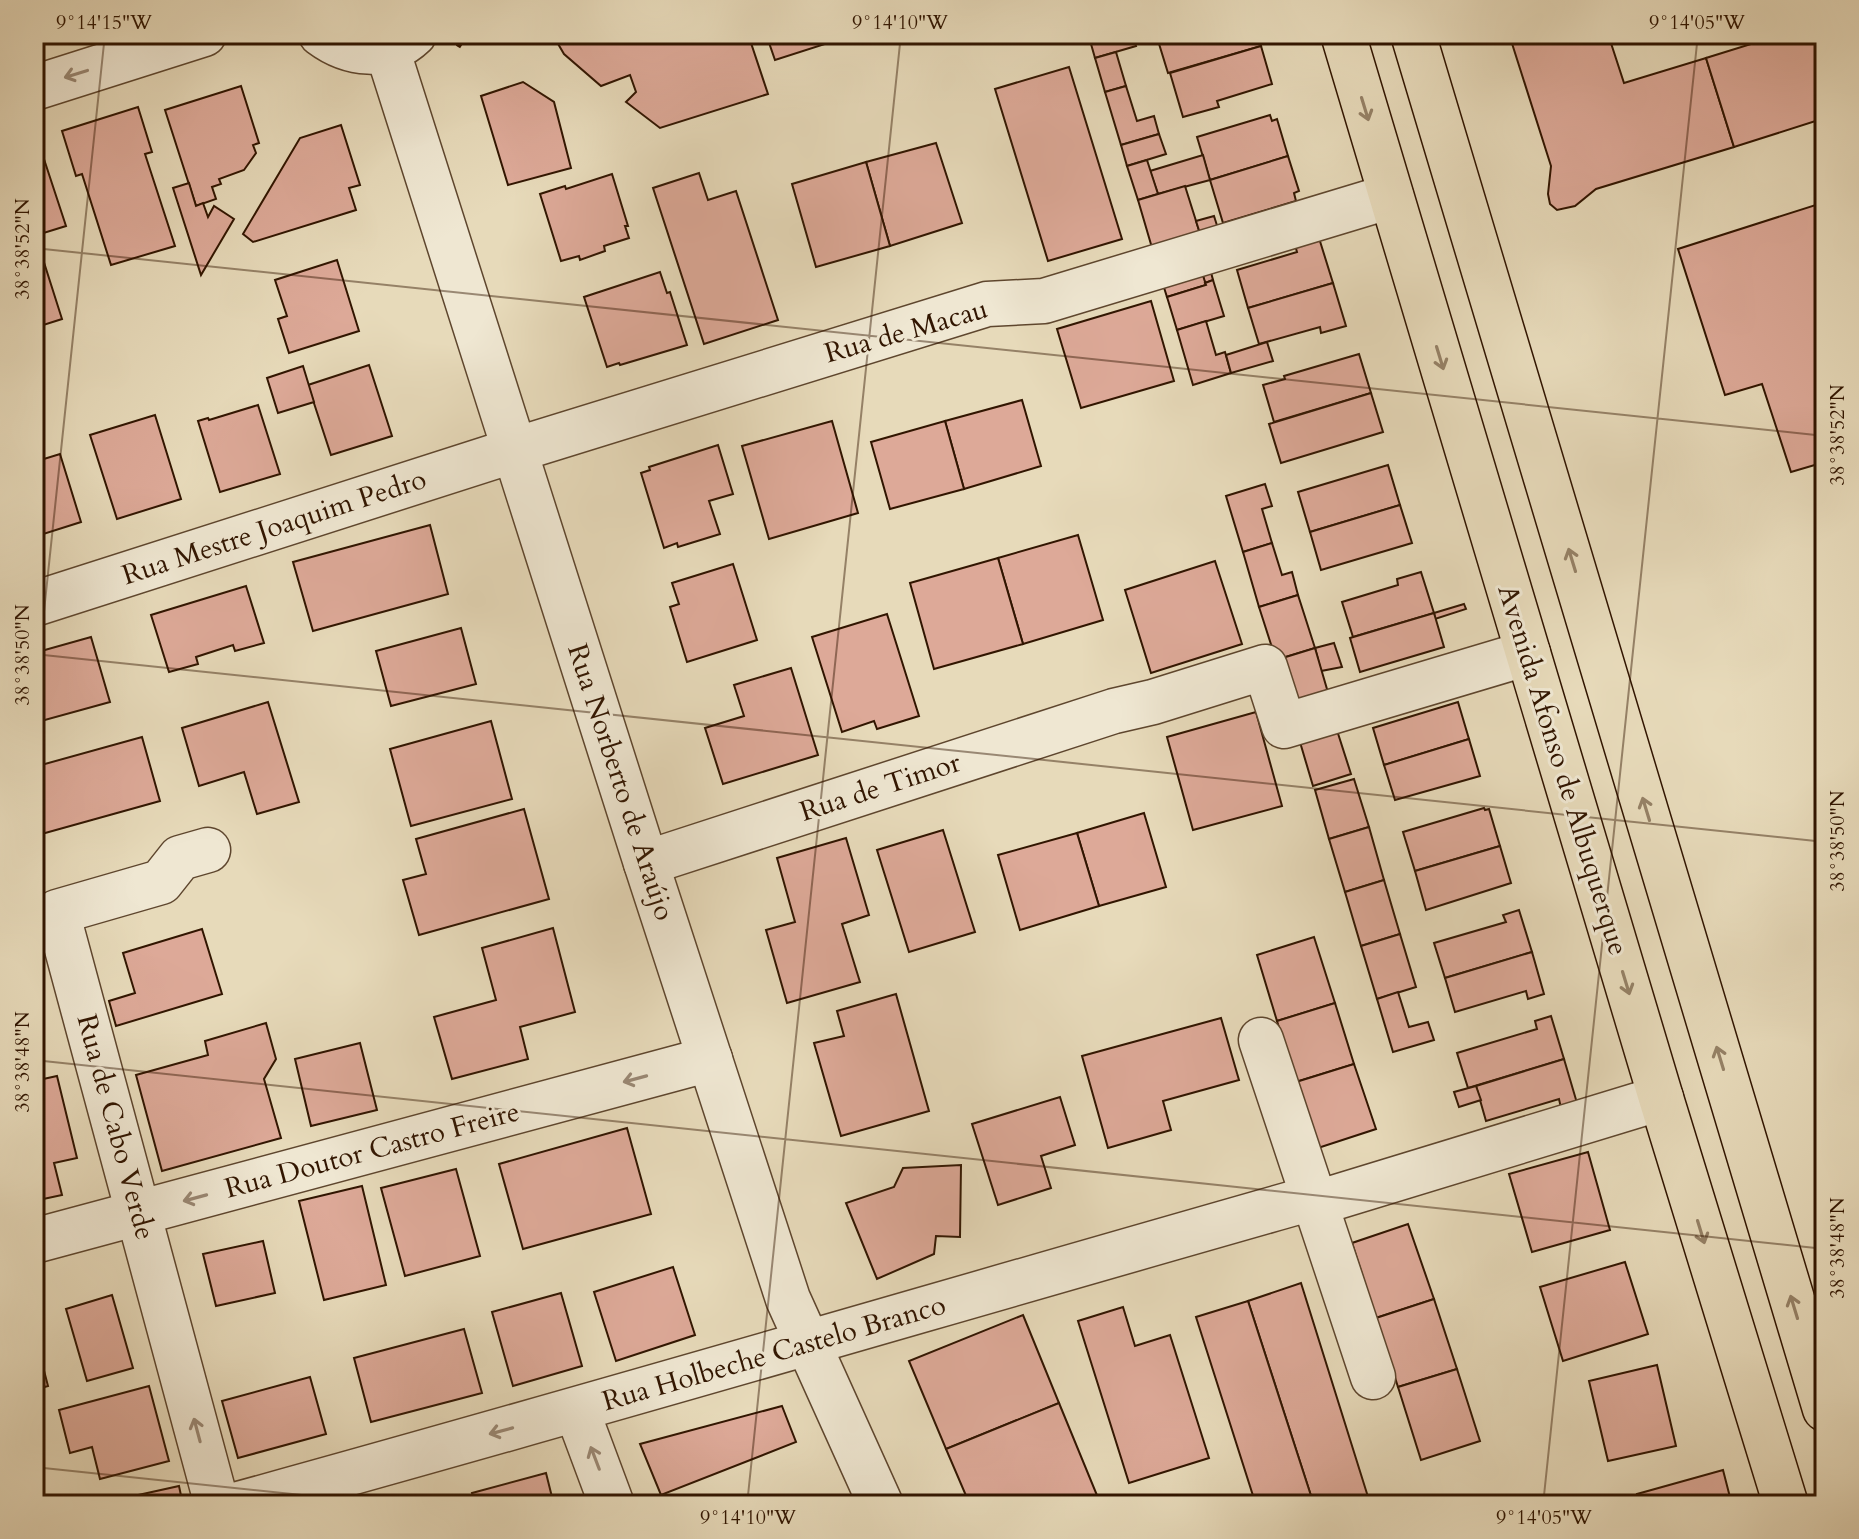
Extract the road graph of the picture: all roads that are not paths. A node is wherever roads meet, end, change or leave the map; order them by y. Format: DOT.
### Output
graph roads {
  1 [pos="204,34"];
  2 [pos="321,34"];
  3 [pos="1343,34"];
  4 [pos="1413,34"];
  5 [pos="401,42"];
  6 [pos="34,88"];
  7 [pos="1391,196"];
  8 [pos="515,450"];
  9 [pos="34,604"];
  10 [pos="1528,653"];
  11 [pos="208,850"];
  12 [pos="646,863"];
  13 [pos="1261,1040"];
  14 [pos="710,1059"];
  15 [pos="1661,1098"];
  16 [pos="1312,1198"];
  17 [pos="140,1213"];
  18 [pos="34,1241"];
  19 [pos="807,1341"];
  20 [pos="1373,1377"];
  21 [pos="1825,1409"];
  22 [pos="577,1411"];
  23 [pos="217,1505"];
  24 [pos="235,1505"];
  25 [pos="612,1505"];
  26 [pos="881,1505"];
  27 [pos="1786,1505"];
  1 -- 6 [label="street, one-way"];
  2 -- 5 [label="street"];
  3 -- 7 [label="main road, Avenida Afonso de Albuquerque, one-way"];
  21 -- 4 [label="main road, one-way"];
  5 -- 8 [label="street, Rua Norberto de Araújo"];
  7 -- 8 [label="street, Rua de Macau"];
  7 -- 10 [label="main road, Avenida Afonso de Albuquerque, one-way"];
  8 -- 9 [label="street, Rua Mestre Joaquim Pedro"];
  8 -- 12 [label="street, Rua Norberto de Araújo"];
  10 -- 12 [label="street, Rua de Timor"];
  10 -- 15 [label="main road, Avenida Afonso de Albuquerque, one-way"];
  11 -- 17 [label="street, Rua de Cabo Verde"];
  12 -- 14 [label="street, Rua Norberto de Araújo"];
  13 -- 16 [label="street"];
  14 -- 17 [label="street, Rua Doutor Castro Freire, one-way"];
  14 -- 19 [label="street, Rua Norberto de Araújo"];
  15 -- 16 [label="street, Rua Holbeche Castelo Branco"];
  15 -- 27 [label="main road, Avenida Afonso de Albuquerque, one-way"];
  16 -- 19 [label="street, Rua Holbeche Castelo Branco"];
  16 -- 20 [label="street"];
  17 -- 18 [label="street, Rua Doutor Castro Freire"];
  23 -- 17 [label="street, Rua de Cabo Verde, one-way"];
  19 -- 22 [label="street, Rua Holbeche Castelo Branco"];
  19 -- 26 [label="street, Rua Norberto de Araújo"];
  22 -- 24 [label="street, Rua Holbeche Castelo Branco, one-way"];
  25 -- 22 [label="street, one-way"];
}
